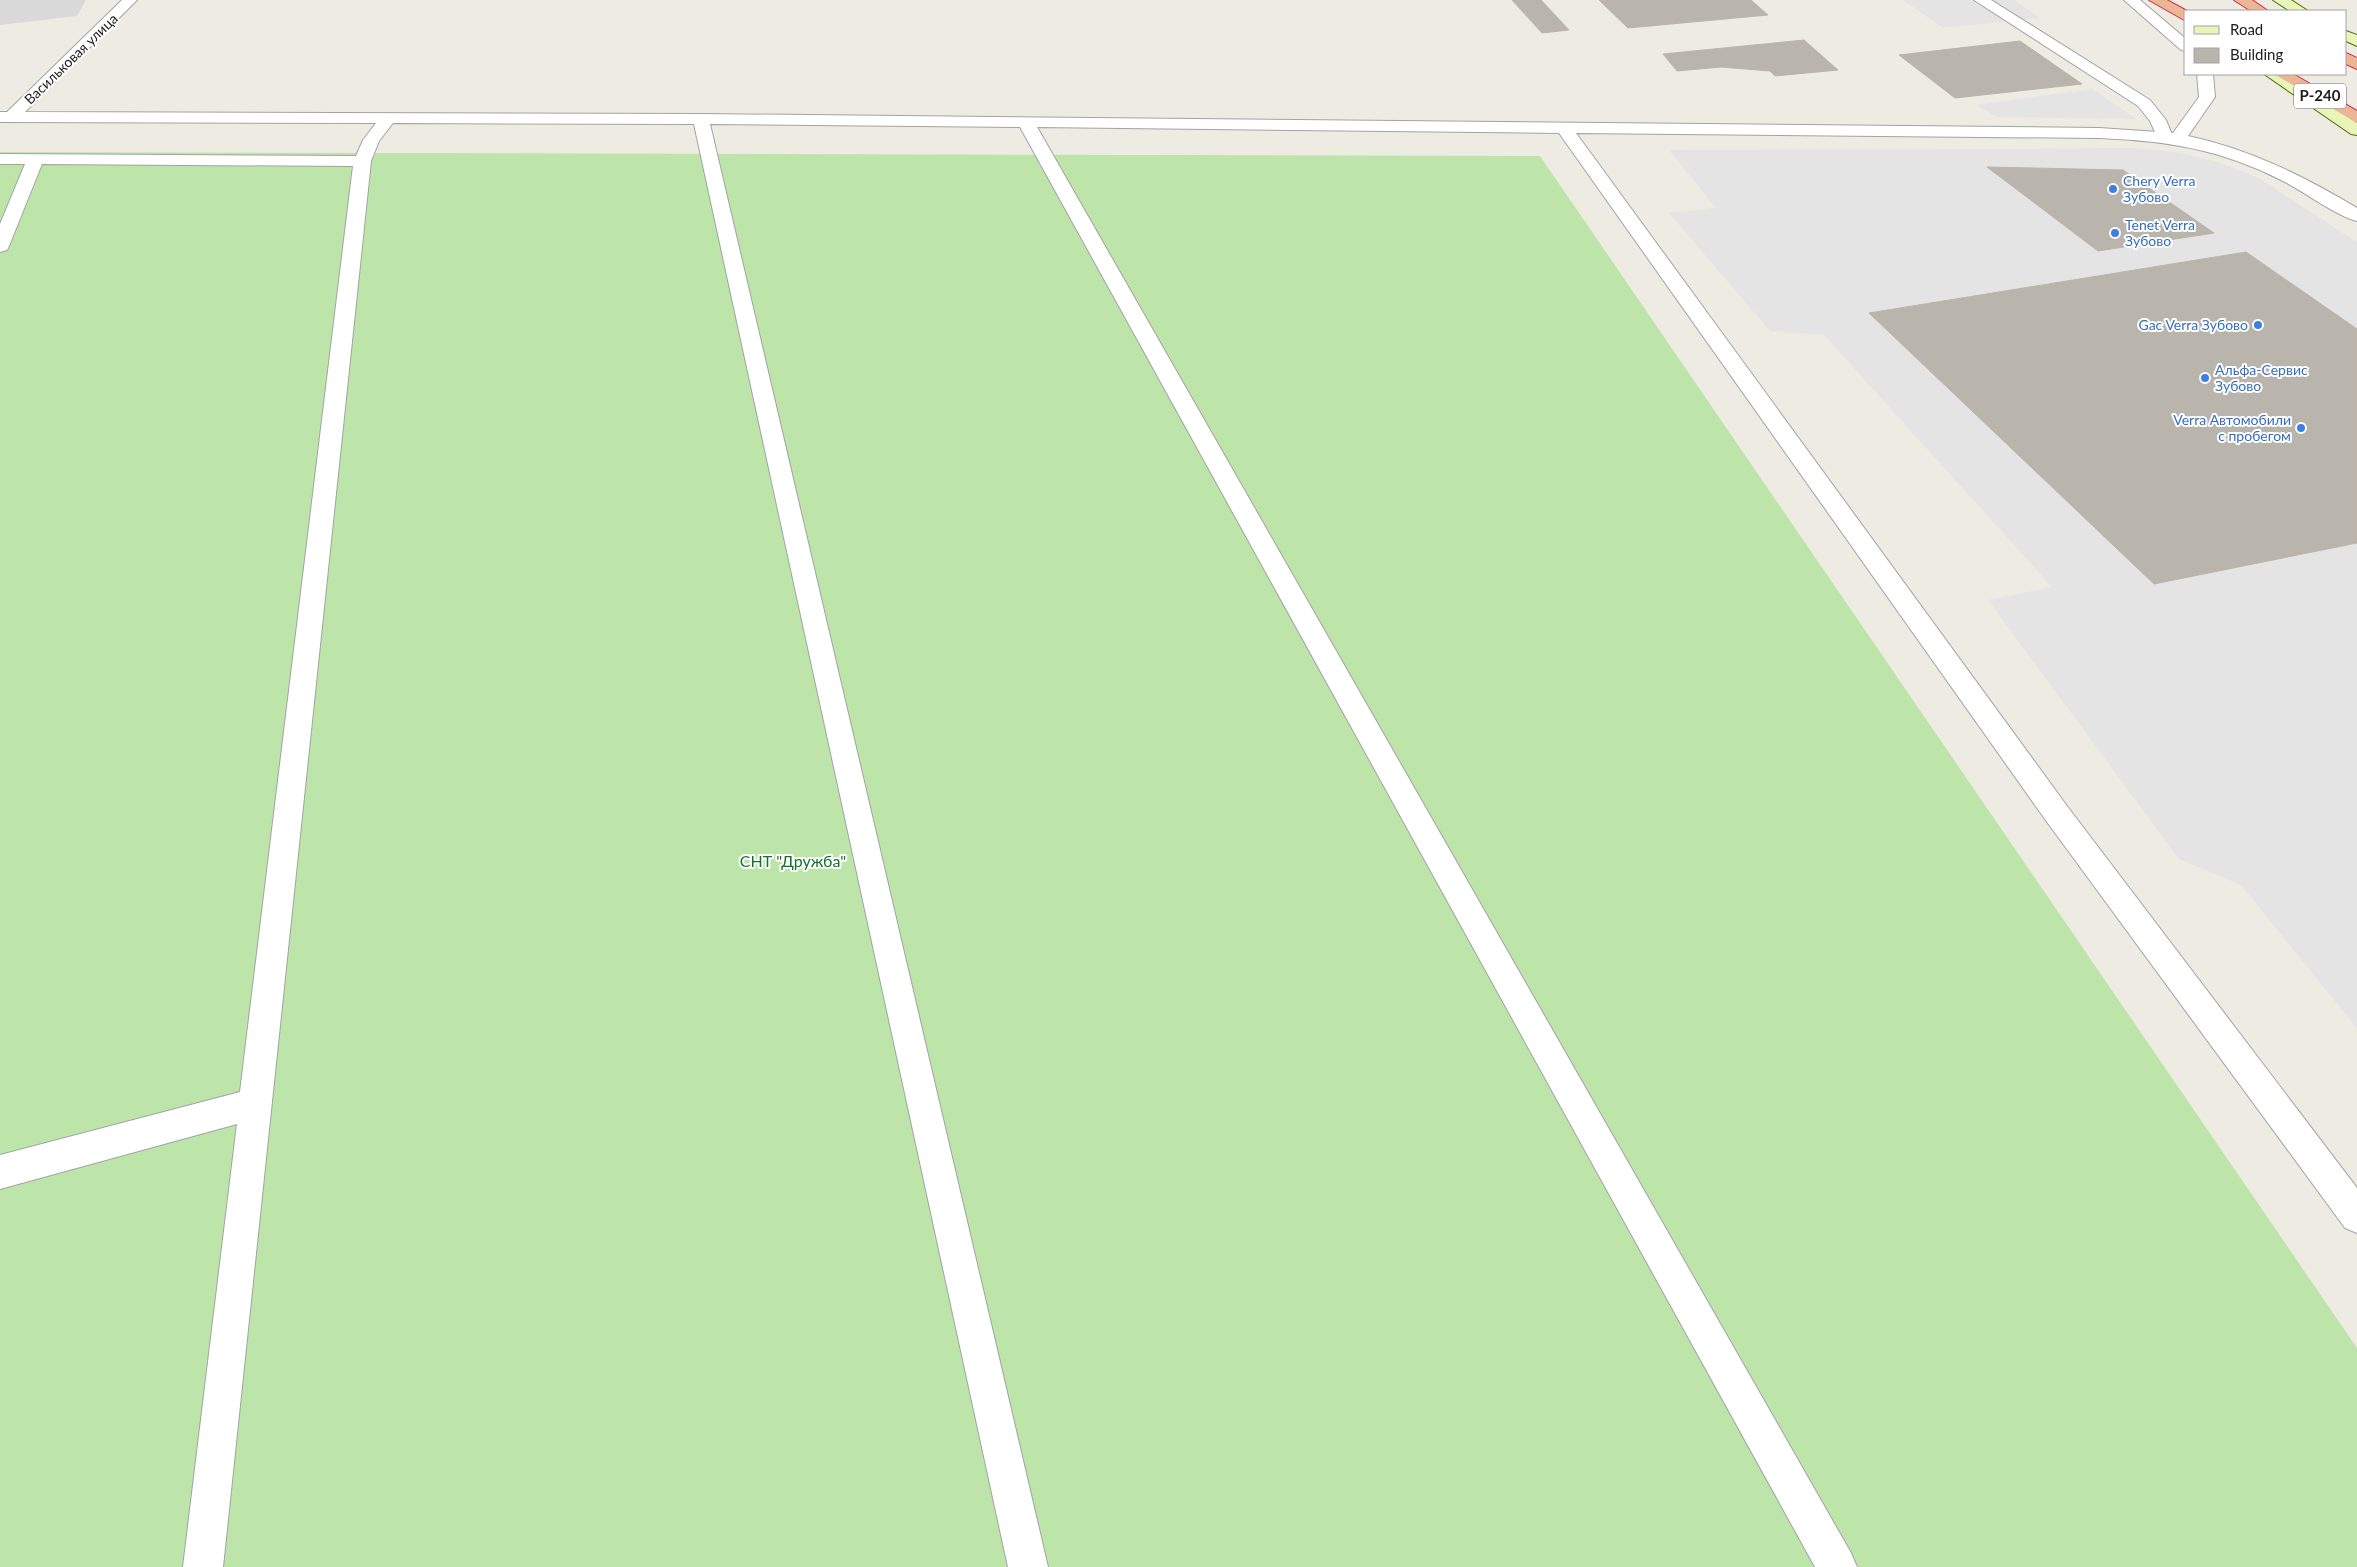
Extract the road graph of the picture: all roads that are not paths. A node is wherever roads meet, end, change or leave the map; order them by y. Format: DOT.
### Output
graph roads {
  1 [pos="130,0"];
  2 [pos="1981,0"];
  3 [pos="2131,0"];
  4 [pos="2156,0"];
  5 [pos="2241,0"];
  6 [pos="2280,0"];
  7 [pos="2259,10"];
  8 [pos="2299,10"];
  9 [pos="2184,16"];
  10 [pos="2184,45"];
  11 [pos="2205,75"];
  12 [pos="2274,75"];
  13 [pos="2284,75"];
  14 [pos="6,117"];
  15 [pos="388,118"];
  16 [pos="2357,118"];
  17 [pos="701,119"];
  18 [pos="1026,123"];
  19 [pos="1564,128"];
  20 [pos="2357,130"];
  21 [pos="2171,138"];
  22 [pos="0,159"];
  23 [pos="36,159"];
  24 [pos="362,161"];
  25 [pos="2357,216"];
  26 [pos="0,246"];
  27 [pos="256,1103"];
  28 [pos="0,1172"];
  29 [pos="2357,1216"];
  30 [pos="203,1567"];
  31 [pos="1028,1567"];
  32 [pos="1837,1567"];
  1 -- 14 [label="street, Васильковая улица"];
  2 -- 21 [label="street"];
  3 -- 10 [label="street"];
  4 -- 9 [label="highway"];
  5 -- 7 [label="highway"];
  6 -- 8 [label="main road"];
  11 -- 21 [label="street"];
  12 -- 20 [label="main road"];
  13 -- 16 [label="highway, Р-240"];
  14 -- 15 [label="street"];
  15 -- 17 [label="street"];
  15 -- 24 [label="street"];
  17 -- 18 [label="street"];
  17 -- 31 [label="street"];
  18 -- 19 [label="street"];
  18 -- 32 [label="street"];
  19 -- 21 [label="street"];
  19 -- 29 [label="street"];
  21 -- 25 [label="street"];
  22 -- 23 [label="street"];
  23 -- 24 [label="street"];
  23 -- 26 [label="street"];
  24 -- 27 [label="street"];
  27 -- 28 [label="street"];
  27 -- 30 [label="street"];
}
